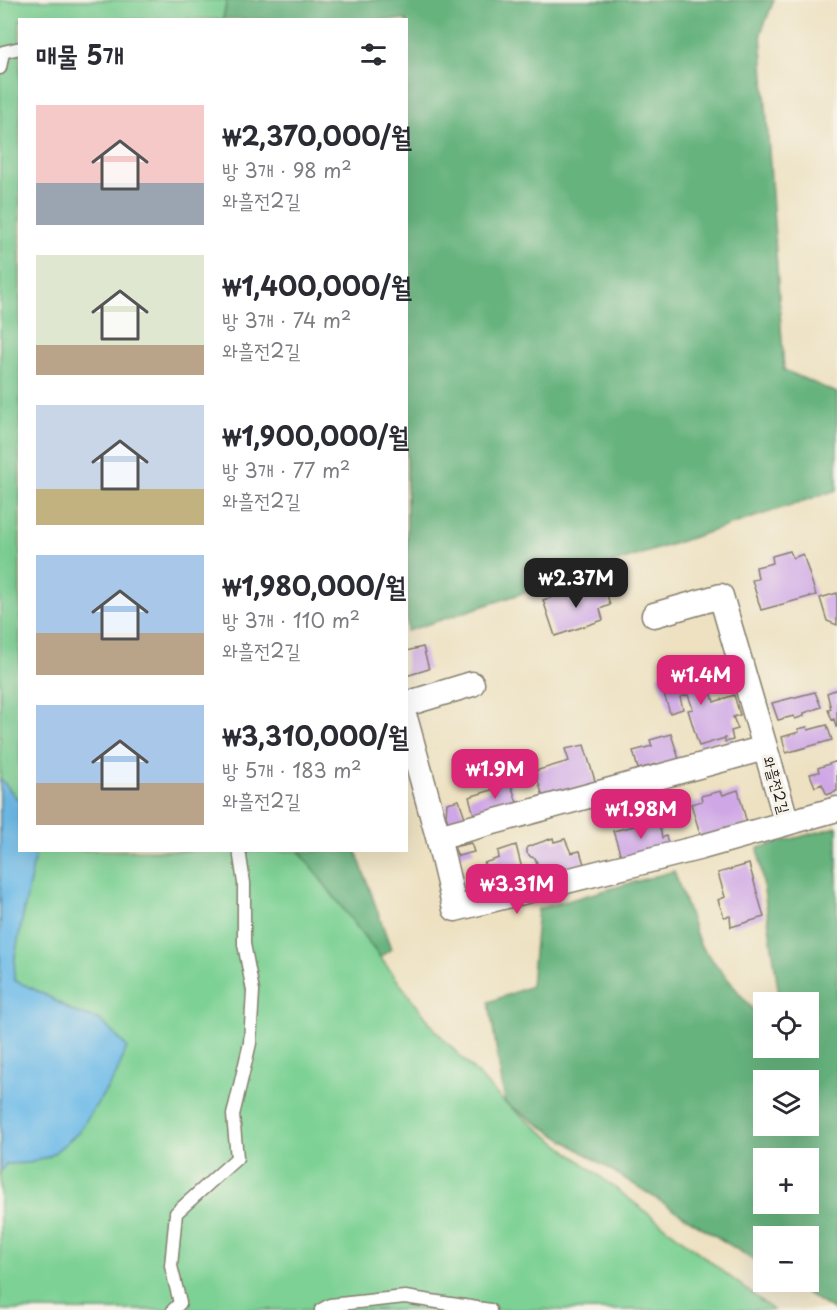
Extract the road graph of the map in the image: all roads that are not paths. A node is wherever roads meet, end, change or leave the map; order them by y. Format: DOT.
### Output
graph roads {
  1 [pos="18,48"];
  2 [pos="1,49"];
  3 [pos="0,68"];
  4 [pos="654,615"];
  5 [pos="472,684"];
  6 [pos="408,703"];
  7 [pos="408,728"];
  8 [pos="765,748"];
  9 [pos="837,808"];
  10 [pos="787,823"];
  11 [pos="438,837"];
  12 [pos="240,852"];
  13 [pos="475,1308"];
  14 [pos="173,1310"];
  15 [pos="321,1310"];
  16 [pos="490,1310"];
  1 -- 2 [label="lane"];
  2 -- 3 [label="lane"];
  4 -- 8 [label="street, 와흘전2길"];
  5 -- 6 [label="street"];
  7 -- 11 [label="street, 와흘전2길"];
  8 -- 10 [label="street, 와흘전2길"];
  8 -- 11 [label="street, 와흘전2길"];
  9 -- 10 [label="street, 와흘전2길"];
  10 -- 11 [label="street, 와흘전2길"];
  12 -- 14 [label="lane"];
  13 -- 15 [label="lane"];
  13 -- 16 [label="lane"];
}
